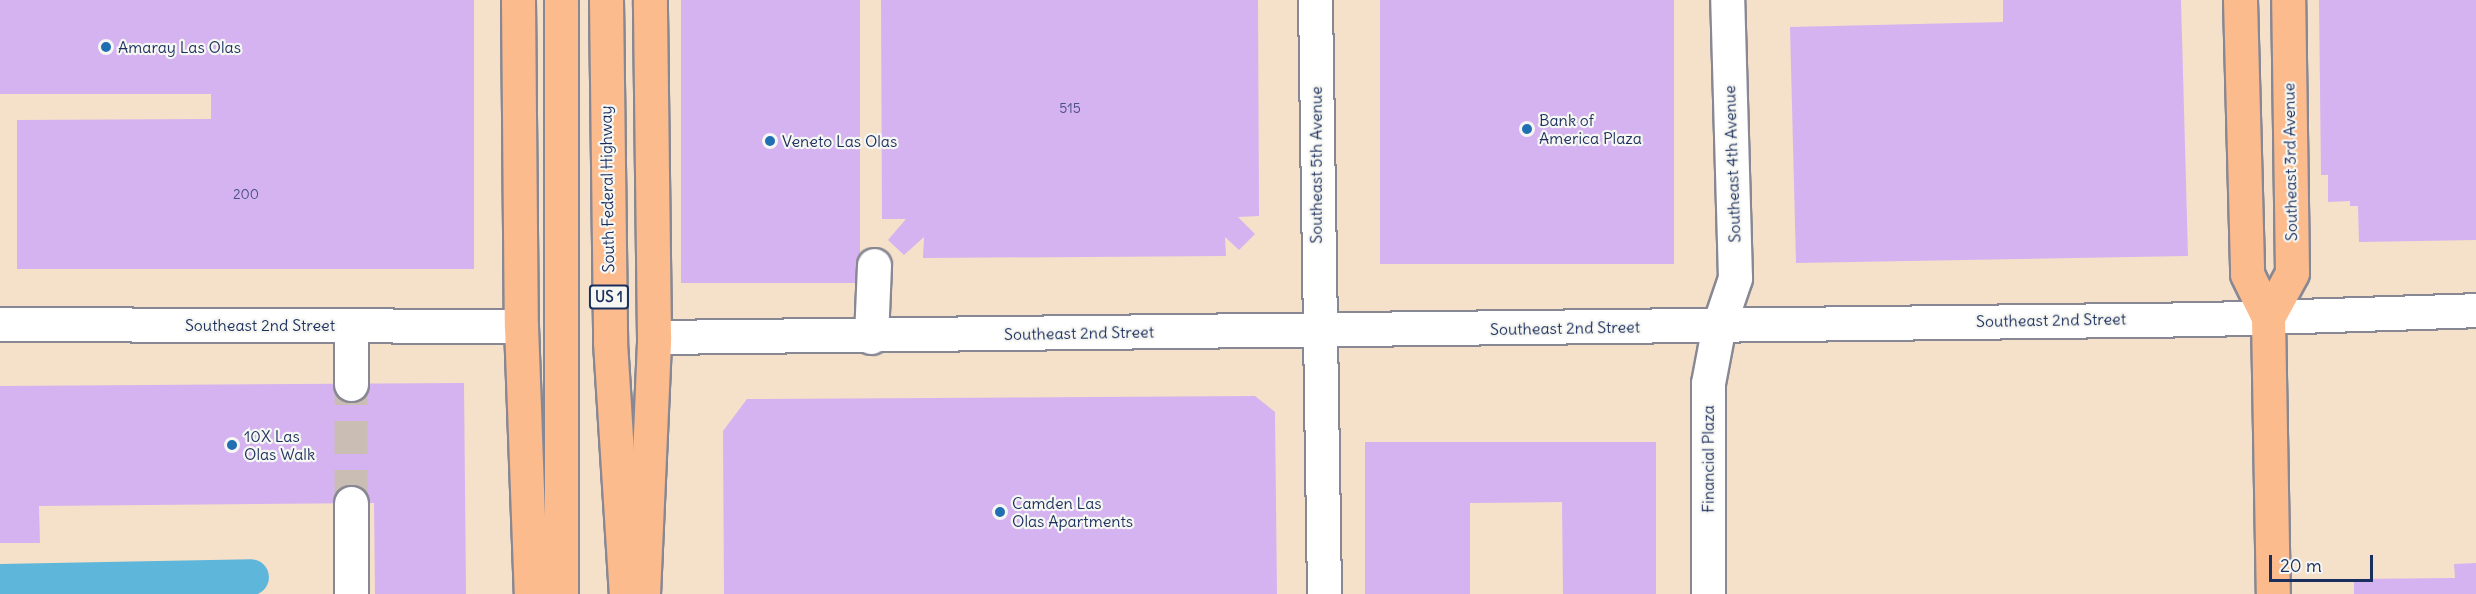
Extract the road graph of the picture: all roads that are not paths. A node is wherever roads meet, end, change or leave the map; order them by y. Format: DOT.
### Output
graph roads {
  1 [pos="518,0"];
  2 [pos="561,0"];
  3 [pos="606,0"];
  4 [pos="650,0"];
  5 [pos="1315,0"];
  6 [pos="1727,0"];
  7 [pos="2240,0"];
  8 [pos="2288,0"];
  9 [pos="874,265"];
  10 [pos="2476,310"];
  11 [pos="2268,317"];
  12 [pos="0,324"];
  13 [pos="351,325"];
  14 [pos="521,326"];
  15 [pos="1719,326"];
  16 [pos="1317,330"];
  17 [pos="654,337"];
  18 [pos="871,337"];
  19 [pos="351,384"];
  20 [pos="351,503"];
  21 [pos="351,594"];
  22 [pos="531,594"];
  23 [pos="561,594"];
  24 [pos="626,594"];
  25 [pos="643,594"];
  26 [pos="1324,594"];
  27 [pos="1708,594"];
  28 [pos="2273,594"];
  1 -- 14 [label="main road"];
  2 -- 23 [label="main road, US 1"];
  3 -- 24 [label="main road, South Federal Highway / US 1"];
  4 -- 17 [label="main road"];
  5 -- 16 [label="street, Southeast 5th Avenue"];
  6 -- 15 [label="street, Southeast 4th Avenue"];
  7 -- 11 [label="main road, Southeast 3rd Avenue"];
  8 -- 11 [label="main road, Southeast 3rd Avenue"];
  9 -- 18 [label="street"];
  10 -- 11 [label="street, Southeast 2nd Street"];
  11 -- 15 [label="street, Southeast 2nd Street"];
  11 -- 28 [label="main road, Southeast 3rd Avenue"];
  12 -- 13 [label="street, Southeast 2nd Street"];
  13 -- 14 [label="street, Southeast 2nd Street"];
  13 -- 19 [label="street"];
  14 -- 22 [label="main road"];
  15 -- 16 [label="street, Southeast 2nd Street"];
  15 -- 27 [label="street, Financial Plaza"];
  16 -- 18 [label="street, Southeast 2nd Street"];
  16 -- 26 [label="street, Southeast 5th Avenue"];
  17 -- 18 [label="street, Southeast 2nd Street"];
  17 -- 25 [label="main road"];
  20 -- 21 [label="street"];
}
